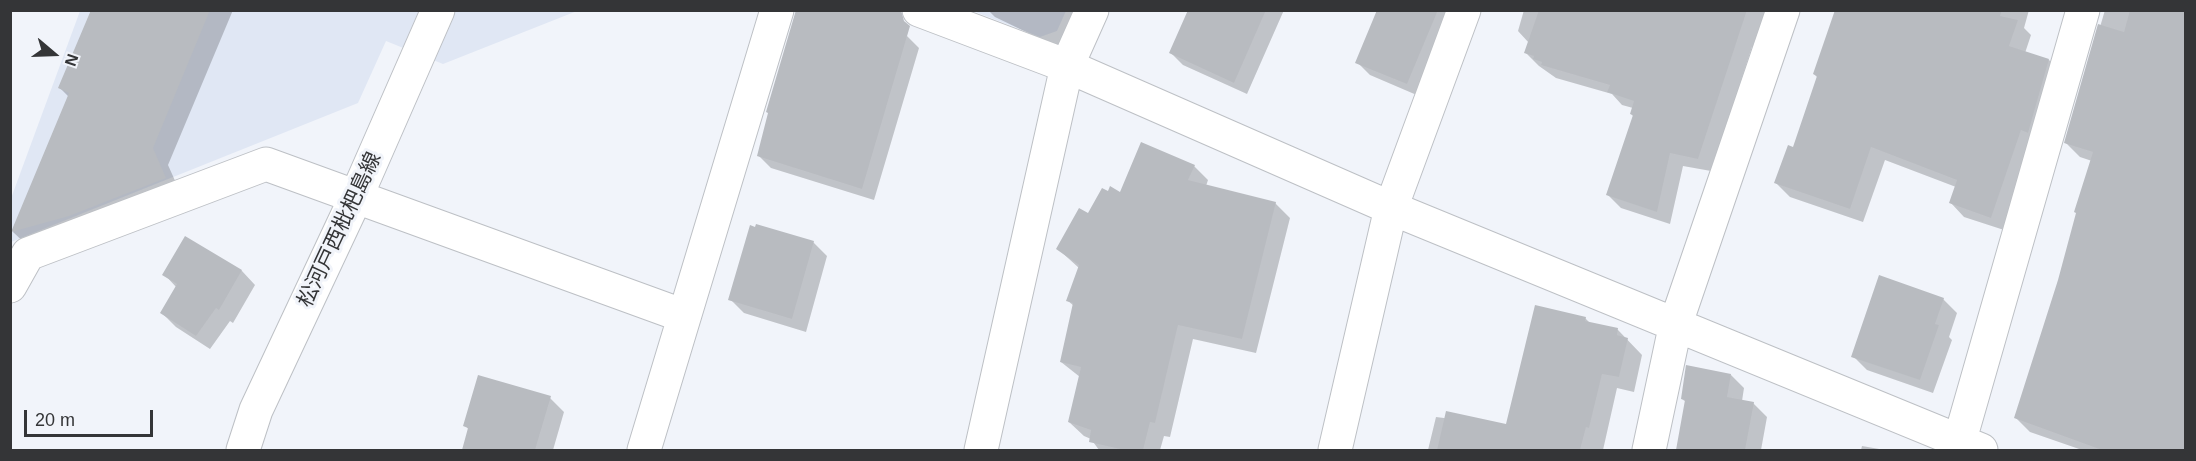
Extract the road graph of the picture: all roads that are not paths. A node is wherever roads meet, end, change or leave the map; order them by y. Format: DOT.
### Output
graph roads {
  1 [pos="438,10"];
  2 [pos="777,10"];
  3 [pos="919,10"];
  4 [pos="1092,10"];
  5 [pos="1464,10"];
  6 [pos="1783,10"];
  7 [pos="2083,10"];
  8 [pos="1067,66"];
  9 [pos="356,197"];
  10 [pos="1391,208"];
  11 [pos="10,286"];
  12 [pos="684,316"];
  13 [pos="1676,324"];
  14 [pos="1966,447"];
  15 [pos="243,450"];
  16 [pos="644,450"];
  17 [pos="981,450"];
  18 [pos="1335,450"];
  19 [pos="1649,450"];
  1 -- 9 [label="street, 松河戸西枇杷島線"];
  2 -- 12 [label="street"];
  3 -- 8 [label="street"];
  4 -- 8 [label="street"];
  5 -- 10 [label="street"];
  6 -- 13 [label="street"];
  7 -- 14 [label="street"];
  8 -- 10 [label="street"];
  8 -- 17 [label="street"];
  9 -- 11 [label="street"];
  9 -- 12 [label="street"];
  9 -- 15 [label="street, 松河戸西枇杷島線"];
  10 -- 13 [label="street"];
  10 -- 18 [label="street"];
  12 -- 16 [label="street"];
  13 -- 14 [label="street"];
  13 -- 19 [label="street"];
}
